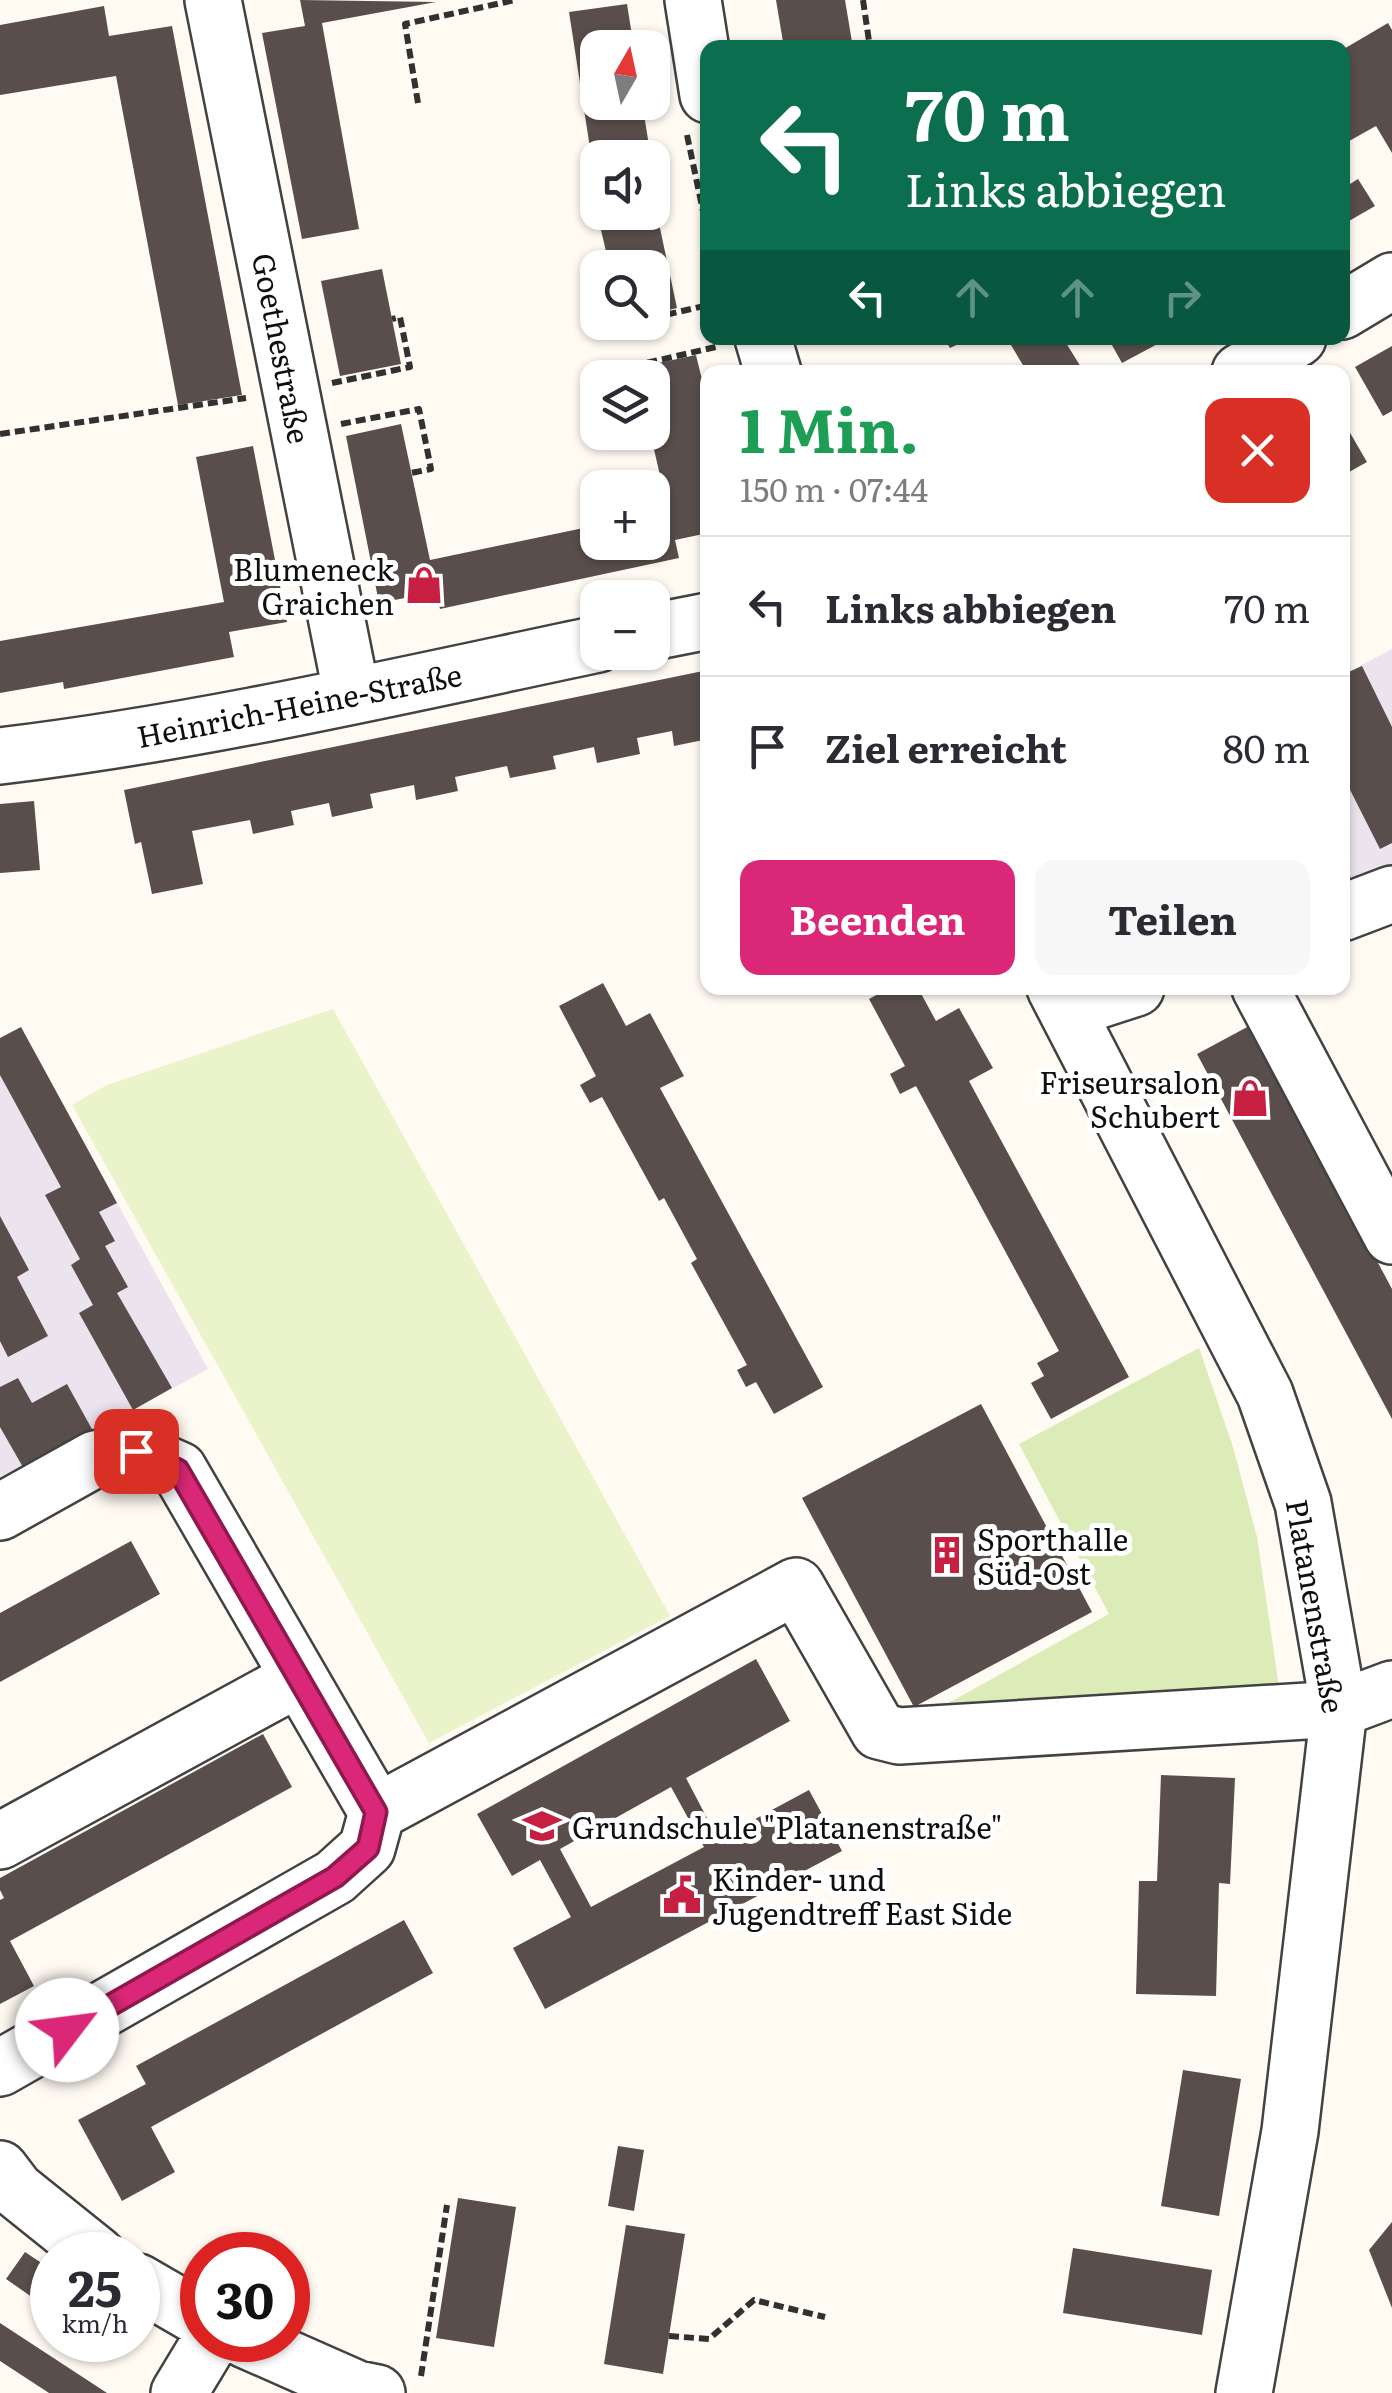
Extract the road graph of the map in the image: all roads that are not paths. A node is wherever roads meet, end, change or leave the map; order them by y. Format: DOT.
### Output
graph roads {
  1 [pos="213,0"];
  2 [pos="693,0"];
  3 [pos="700,44"];
  4 [pos="1392,282"];
  5 [pos="1350,306"];
  6 [pos="1286,345"];
  7 [pos="1252,365"];
  8 [pos="700,623"];
  9 [pos="670,628"];
  10 [pos="580,648"];
  11 [pos="352,696"];
  12 [pos="0,756"];
  13 [pos="1392,894"];
  14 [pos="1350,911"];
  15 [pos="1089,995"];
  16 [pos="1264,995"];
  17 [pos="1062,999"];
  18 [pos="1392,1236"];
  19 [pos="0,1512"];
  20 [pos="299,1678"];
  21 [pos="1392,1689"];
  22 [pos="1340,1709"];
  23 [pos="376,1812"];
  24 [pos="0,1841"];
  25 [pos="0,2068"];
  26 [pos="0,2169"];
  27 [pos="69,2232"];
  28 [pos="198,2362"];
  29 [pos="296,2362"];
  30 [pos="399,2386"];
  31 [pos="179,2393"];
  32 [pos="1244,2393"];
  1 -- 11 [label="street, Goethestraße"];
  2 -- 3 [label="street"];
  4 -- 5 [label="street"];
  6 -- 7 [label="street"];
  8 -- 9 [label="street"];
  10 -- 11 [label="street, Heinrich-Heine-Straße"];
  11 -- 12 [label="street, Heinrich-Heine-Straße"];
  13 -- 14 [label="street"];
  15 -- 17 [label="street"];
  16 -- 18 [label="street"];
  17 -- 22 [label="street, Platanenstraße"];
  19 -- 20 [label="street"];
  20 -- 23 [label="street"];
  20 -- 24 [label="street"];
  21 -- 22 [label="street"];
  22 -- 23 [label="street"];
  22 -- 32 [label="street, Platanenstraße"];
  23 -- 25 [label="street"];
  26 -- 27 [label="street"];
  28 -- 31 [label="street"];
  29 -- 30 [label="street"];
}
